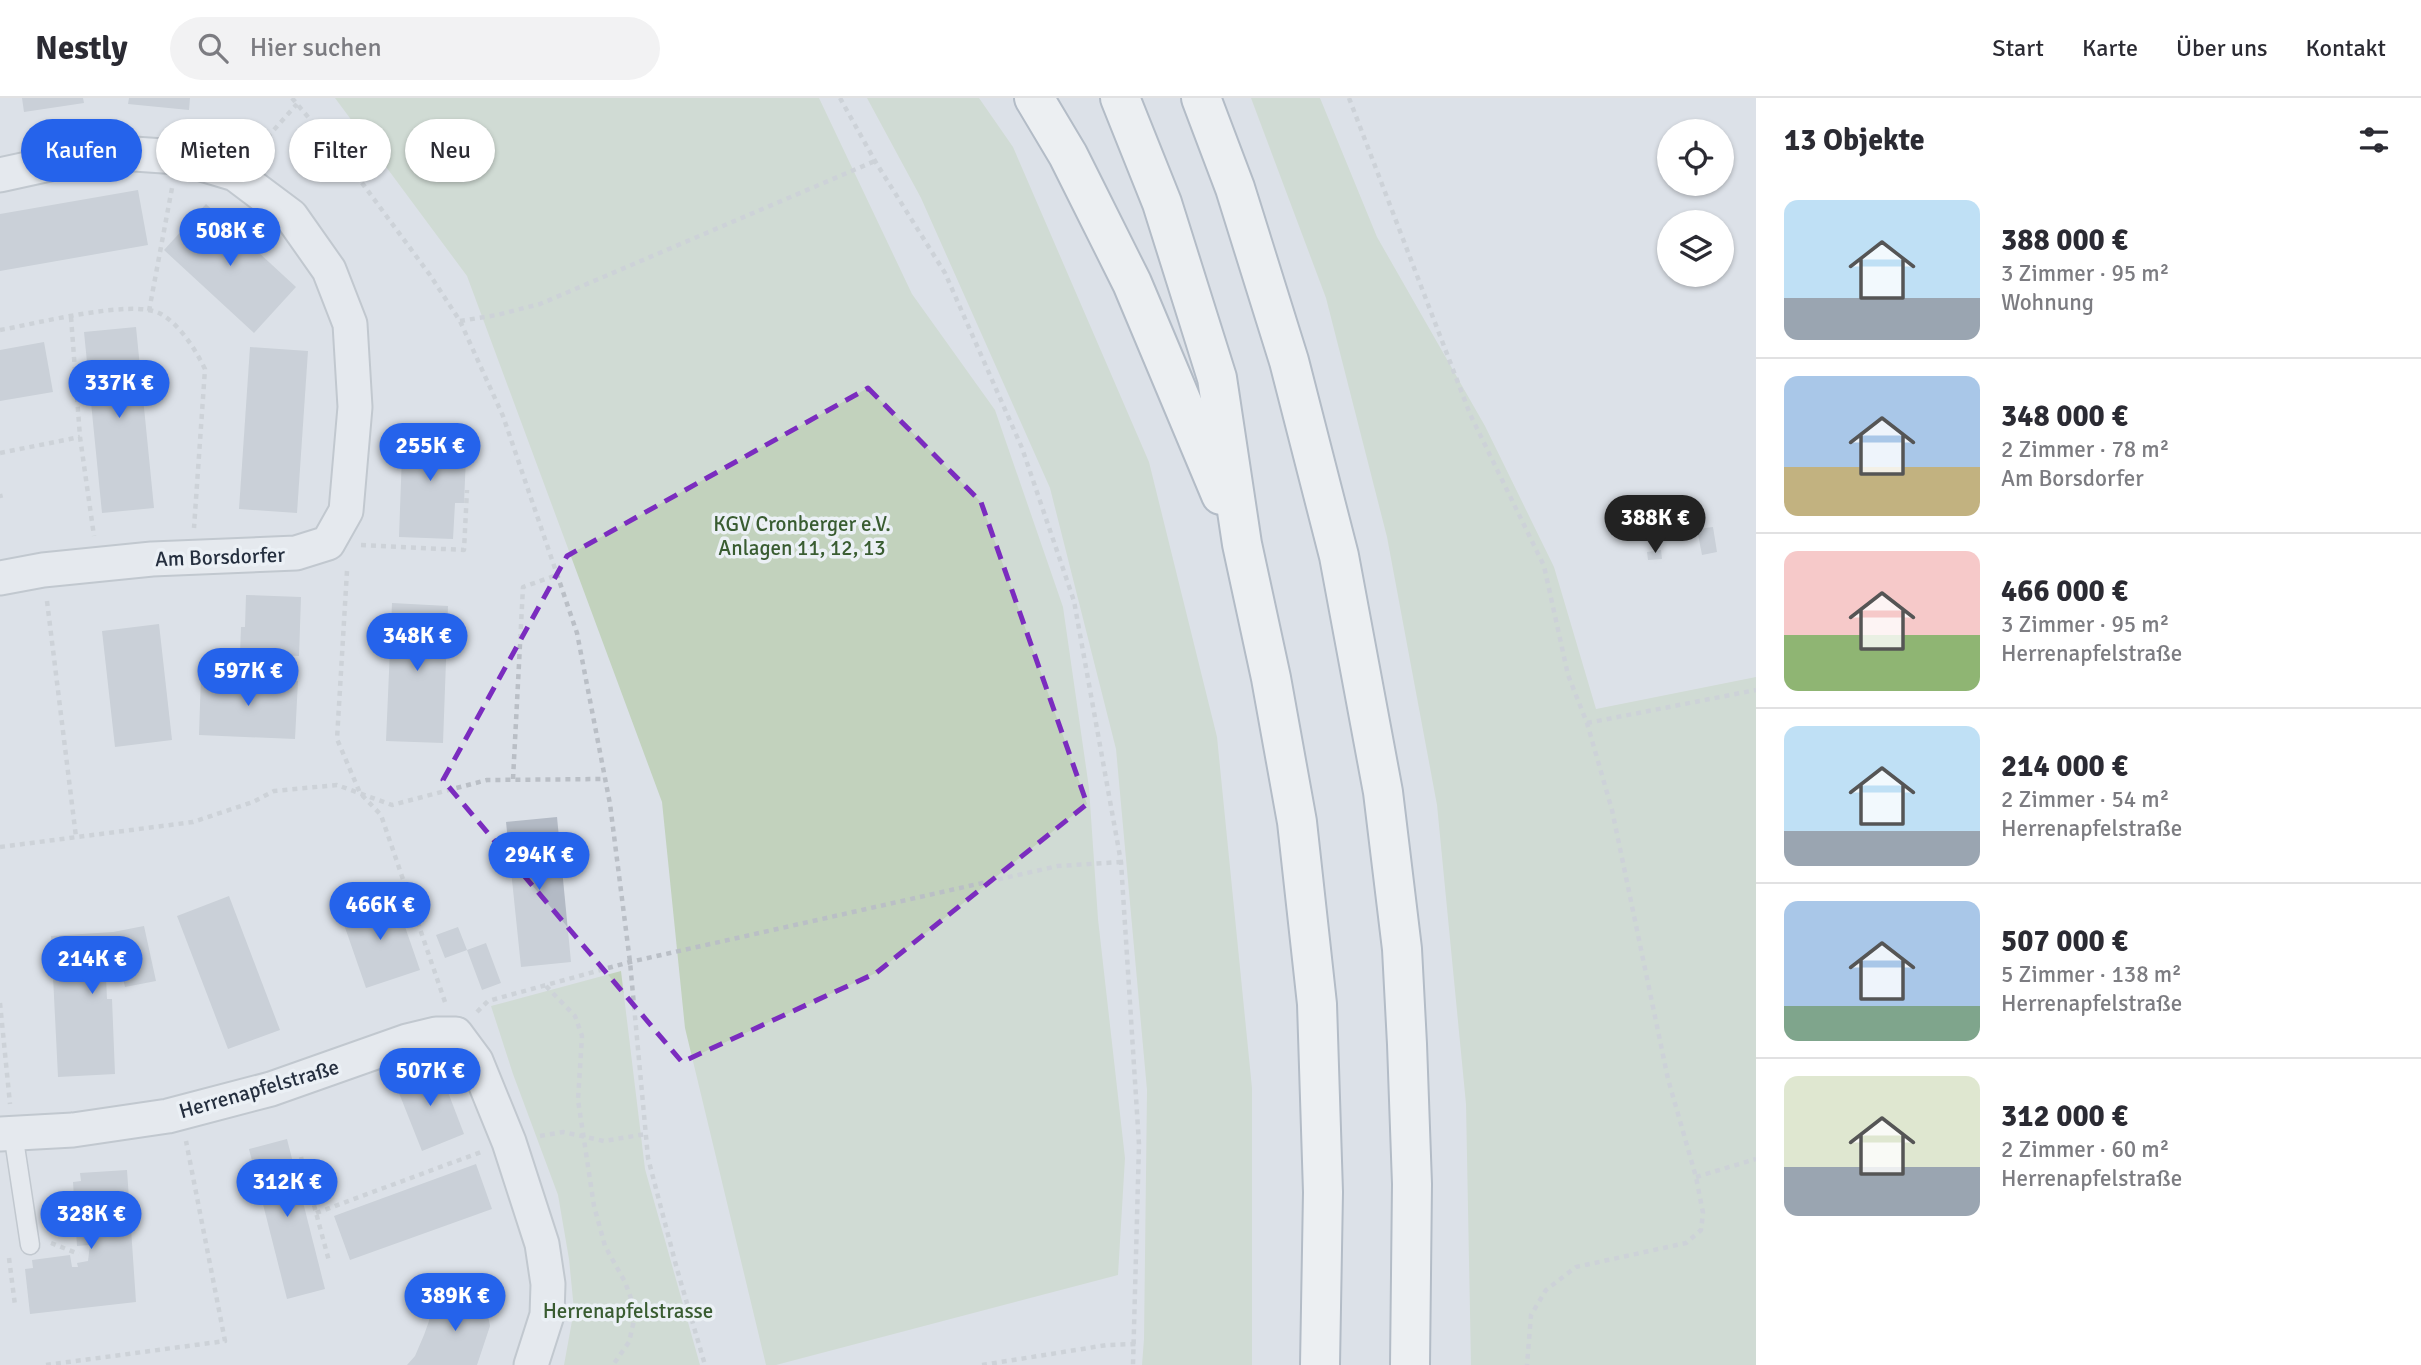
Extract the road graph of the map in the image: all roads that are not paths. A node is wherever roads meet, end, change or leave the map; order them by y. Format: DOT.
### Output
graph roads {
  1 [pos="1034,98"];
  2 [pos="1120,98"];
  3 [pos="1201,98"];
  4 [pos="0,175"];
  5 [pos="1242,544"];
  6 [pos="0,578"];
  7 [pos="6,1134"];
  8 [pos="30,1245"];
  9 [pos="531,1365"];
  10 [pos="1320,1365"];
  11 [pos="1410,1365"];
  1 -- 5 [label="highway"];
  2 -- 5 [label="highway"];
  3 -- 11 [label="highway"];
  4 -- 6 [label="street, Am Borsdorfer"];
  5 -- 10 [label="highway"];
  7 -- 8 [label="lane"];
  7 -- 9 [label="street, Herrenapfelstraße"];
}
